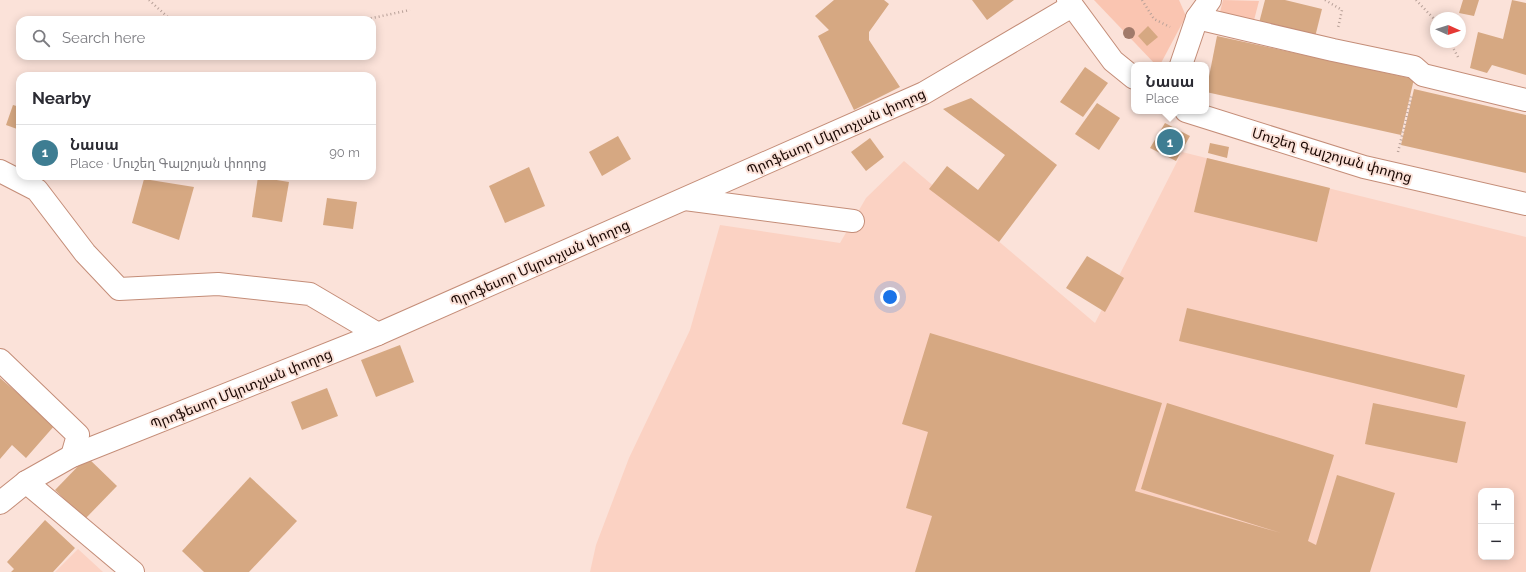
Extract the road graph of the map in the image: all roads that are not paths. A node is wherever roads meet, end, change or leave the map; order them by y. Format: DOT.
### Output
graph roads {
  1 [pos="1210,0"];
  2 [pos="1069,2"];
  3 [pos="1194,27"];
  4 [pos="1182,62"];
  5 [pos="1131,76"];
  6 [pos="1526,100"];
  7 [pos="1196,114"];
  8 [pos="0,171"];
  9 [pos="16,179"];
  10 [pos="18,180"];
  11 [pos="685,199"];
  12 [pos="1526,204"];
  13 [pos="853,221"];
  14 [pos="378,334"];
  15 [pos="0,360"];
  16 [pos="72,456"];
  17 [pos="26,482"];
  18 [pos="0,503"];
  19 [pos="133,572"];
  1 -- 3 [label="street"];
  2 -- 5 [label="street"];
  2 -- 11 [label="street, Պրոֆեսոր Մկրտչյան փողոց"];
  3 -- 4 [label="street"];
  3 -- 6 [label="street"];
  7 -- 12 [label="street, Մուշեղ Գալշոյան փողոց"];
  8 -- 9 [label="street"];
  10 -- 14 [label="street"];
  11 -- 13 [label="street"];
  11 -- 14 [label="street, Պրոֆեսոր Մկրտչյան փողոց"];
  14 -- 16 [label="street, Պրոֆեսոր Մկրտչյան փողոց"];
  15 -- 16 [label="street"];
  16 -- 17 [label="street, Պրոֆեսոր Մկրտչյան փողոց"];
  17 -- 18 [label="street, Պրոֆեսոր Մկրտչյան փողոց"];
  17 -- 19 [label="street"];
}
